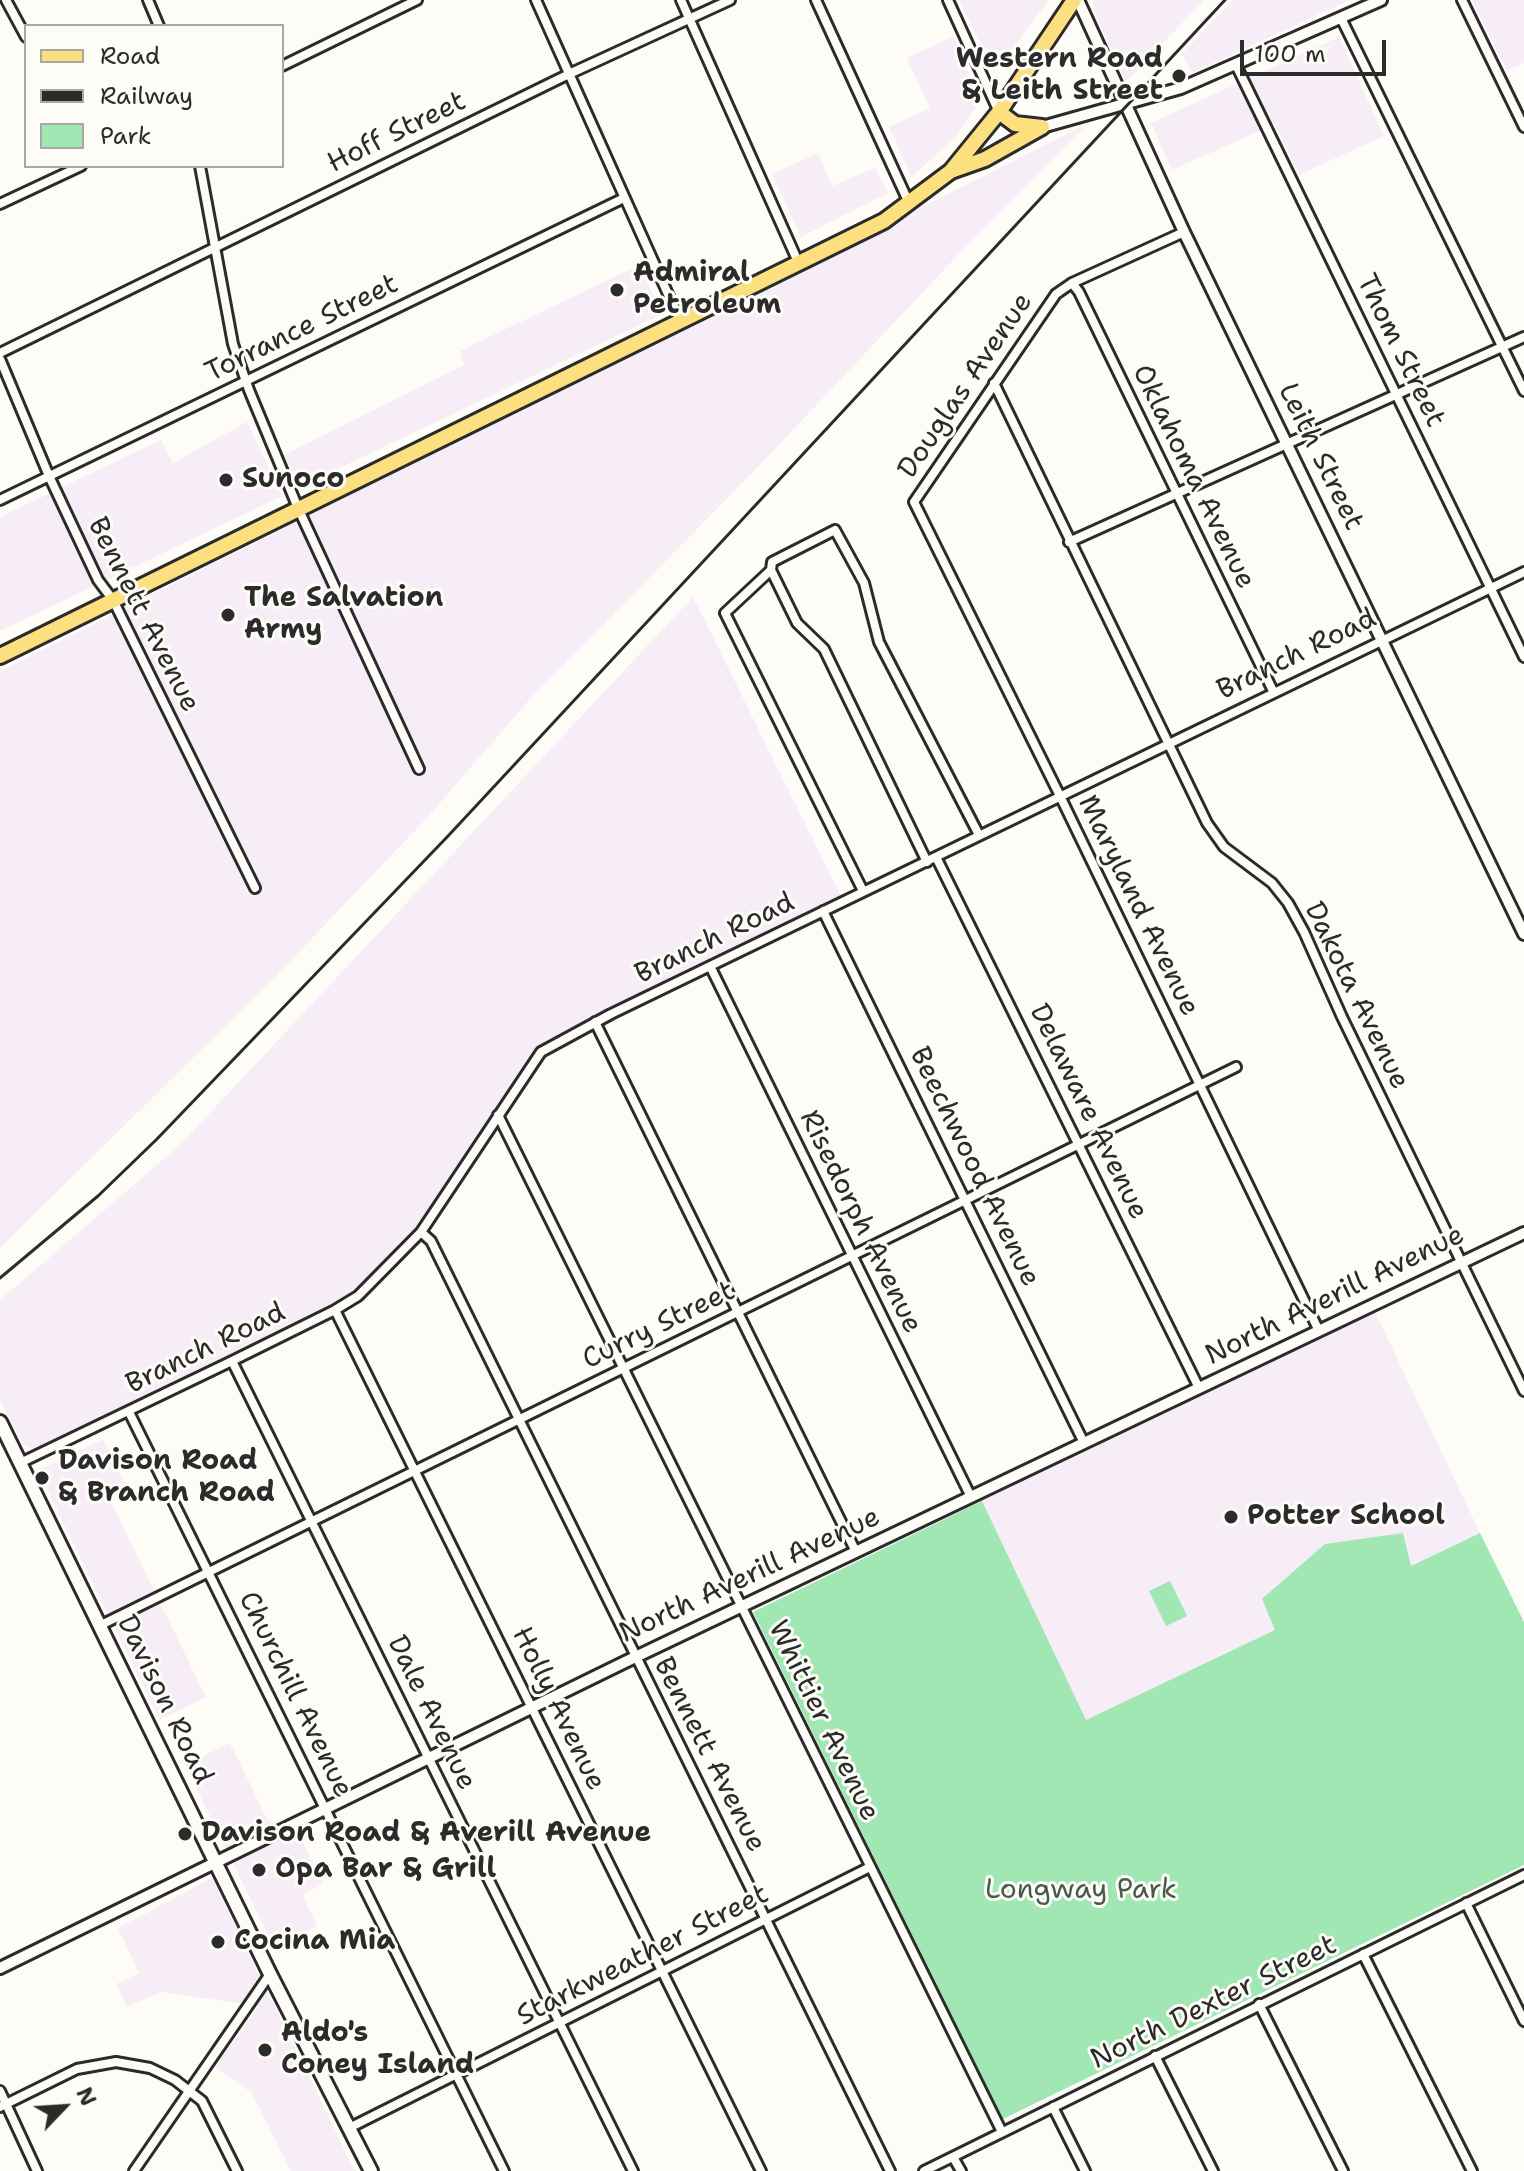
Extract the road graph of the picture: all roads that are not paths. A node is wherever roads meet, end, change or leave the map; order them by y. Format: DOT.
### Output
graph roads {
  1 [pos="6,0"];
  2 [pos="148,0"];
  3 [pos="417,0"];
  4 [pos="536,0"];
  5 [pos="681,0"];
  6 [pos="730,0"];
  7 [pos="816,0"];
  8 [pos="948,0"];
  9 [pos="1076,0"];
  10 [pos="1381,0"];
  11 [pos="1462,0"];
  12 [pos="399,4"];
  13 [pos="1341,18"];
  14 [pos="689,19"];
  15 [pos="158,24"];
  16 [pos="24,33"];
  17 [pos="284,65"];
  18 [pos="1236,65"];
  19 [pos="569,74"];
  20 [pos="1126,105"];
  21 [pos="999,112"];
  22 [pos="1042,127"];
  23 [pos="1524,127"];
  24 [pos="73,168"];
  25 [pos="200,168"];
  26 [pos="951,171"];
  27 [pos="624,198"];
  28 [pos="909,203"];
  29 [pos="0,204"];
  30 [pos="1184,232"];
  31 [pos="214,246"];
  32 [pos="799,264"];
  33 [pos="1072,283"];
  34 [pos="681,323"];
  35 [pos="1524,337"];
  36 [pos="1502,347"];
  37 [pos="0,356"];
  38 [pos="246,380"];
  39 [pos="994,383"];
  40 [pos="1524,391"];
  41 [pos="1397,395"];
  42 [pos="1288,445"];
  43 [pos="49,476"];
  44 [pos="1177,493"];
  45 [pos="0,500"];
  46 [pos="914,502"];
  47 [pos="298,508"];
  48 [pos="1069,542"];
  49 [pos="771,570"];
  50 [pos="1524,572"];
  51 [pos="1490,588"];
  52 [pos="113,600"];
  53 [pos="1382,639"];
  54 [pos="0,656"];
  55 [pos="1524,657"];
  56 [pos="1273,691"];
  57 [pos="1167,743"];
  58 [pos="419,769"];
  59 [pos="1060,796"];
  60 [pos="979,835"];
  61 [pos="936,857"];
  62 [pos="927,862"];
  63 [pos="255,888"];
  64 [pos="863,891"];
  65 [pos="823,911"];
  66 [pos="1524,934"];
  67 [pos="710,966"];
  68 [pos="595,1022"];
  69 [pos="1236,1067"];
  70 [pos="1199,1084"];
  71 [pos="498,1115"];
  72 [pos="1078,1142"];
  73 [pos="965,1199"];
  74 [pos="421,1232"];
  75 [pos="1524,1233"];
  76 [pos="852,1255"];
  77 [pos="1461,1262"];
  78 [pos="335,1310"];
  79 [pos="739,1310"];
  80 [pos="1319,1331"];
  81 [pos="232,1361"];
  82 [pos="625,1367"];
  83 [pos="1199,1388"];
  84 [pos="1524,1391"];
  85 [pos="129,1412"];
  86 [pos="518,1420"];
  87 [pos="0,1422"];
  88 [pos="1084,1443"];
  89 [pos="20,1463"];
  90 [pos="415,1470"];
  91 [pos="971,1497"];
  92 [pos="312,1522"];
  93 [pos="856,1552"];
  94 [pos="209,1571"];
  95 [pos="743,1607"];
  96 [pos="101,1625"];
  97 [pos="635,1657"];
  98 [pos="533,1707"];
  99 [pos="428,1758"];
  100 [pos="326,1809"];
  101 [pos="216,1861"];
  102 [pos="870,1867"];
  103 [pos="1524,1875"];
  104 [pos="1466,1903"];
  105 [pos="766,1919"];
  106 [pos="1363,1954"];
  107 [pos="0,1968"];
  108 [pos="663,1971"];
  109 [pos="270,1974"];
  110 [pos="1259,2004"];
  111 [pos="1524,2021"];
  112 [pos="559,2023"];
  113 [pos="1155,2056"];
  114 [pos="456,2074"];
  115 [pos="190,2090"];
  116 [pos="0,2091"];
  117 [pos="3,2105"];
  118 [pos="1053,2107"];
  119 [pos="349,2128"];
  120 [pos="1002,2132"];
  121 [pos="953,2157"];
  122 [pos="37,2171"];
  123 [pos="134,2171"];
  124 [pos="237,2171"];
  125 [pos="371,2171"];
  126 [pos="504,2171"];
  127 [pos="633,2171"];
  128 [pos="761,2171"];
  129 [pos="890,2171"];
  130 [pos="924,2171"];
  131 [pos="961,2171"];
  132 [pos="1085,2171"];
  133 [pos="1213,2171"];
  134 [pos="1343,2171"];
  135 [pos="1472,2171"];
  1 -- 16 [label="street"];
  2 -- 15 [label="street"];
  3 -- 12 [label="street"];
  4 -- 19 [label="street"];
  5 -- 14 [label="street"];
  6 -- 14 [label="street, Hoff Street"];
  7 -- 28 [label="street"];
  8 -- 21 [label="street"];
  9 -- 20 [label="street, Leith Street"];
  9 -- 21 [label="main road"];
  10 -- 13 [label="street"];
  11 -- 23 [label="street"];
  12 -- 17 [label="street"];
  13 -- 18 [label="street"];
  13 -- 36 [label="street"];
  14 -- 19 [label="street, Hoff Street"];
  14 -- 32 [label="street"];
  18 -- 20 [label="street"];
  18 -- 41 [label="street, Thom Street"];
  19 -- 27 [label="street"];
  19 -- 31 [label="street, Hoff Street"];
  20 -- 22 [label="street"];
  20 -- 30 [label="street, Leith Street"];
  21 -- 22 [label="main road"];
  21 -- 26 [label="main road"];
  22 -- 26 [label="main road"];
  24 -- 29 [label="street"];
  25 -- 31 [label="street"];
  26 -- 28 [label="main road"];
  27 -- 34 [label="street"];
  27 -- 38 [label="street, Torrance Street"];
  28 -- 32 [label="main road"];
  30 -- 33 [label="street, Douglas Avenue"];
  30 -- 42 [label="street, Leith Street"];
  31 -- 37 [label="street, Hoff Street"];
  31 -- 38 [label="street"];
  32 -- 34 [label="main road"];
  33 -- 39 [label="street, Douglas Avenue"];
  33 -- 44 [label="street, Oklahoma Avenue"];
  34 -- 47 [label="main road"];
  35 -- 36 [label="street"];
  36 -- 40 [label="street"];
  36 -- 41 [label="street"];
  37 -- 43 [label="street, Bennett Avenue"];
  38 -- 43 [label="street, Torrance Street"];
  38 -- 47 [label="street"];
  39 -- 46 [label="street, Douglas Avenue"];
  39 -- 48 [label="street, Dakota Avenue"];
  41 -- 42 [label="street"];
  41 -- 51 [label="street, Thom Street"];
  42 -- 44 [label="street"];
  42 -- 53 [label="street, Leith Street"];
  43 -- 45 [label="street, Torrance Street"];
  43 -- 52 [label="street, Bennett Avenue"];
  44 -- 48 [label="street"];
  44 -- 56 [label="street, Oklahoma Avenue"];
  46 -- 59 [label="street, Maryland Avenue"];
  47 -- 52 [label="main road"];
  47 -- 58 [label="street"];
  48 -- 57 [label="street, Dakota Avenue"];
  49 -- 60 [label="street"];
  49 -- 62 [label="street"];
  49 -- 64 [label="street"];
  50 -- 51 [label="street, Branch Road"];
  51 -- 53 [label="street, Branch Road"];
  51 -- 55 [label="street, Thom Street"];
  52 -- 54 [label="main road"];
  52 -- 63 [label="street, Bennett Avenue"];
  53 -- 56 [label="street, Branch Road"];
  53 -- 66 [label="street, Leith Street"];
  56 -- 57 [label="street, Branch Road"];
  57 -- 59 [label="street, Branch Road"];
  57 -- 77 [label="street, Dakota Avenue"];
  59 -- 60 [label="street, Branch Road"];
  59 -- 70 [label="street, Maryland Avenue"];
  60 -- 61 [label="street, Branch Road"];
  61 -- 62 [label="street, Branch Road"];
  61 -- 72 [label="street, Delaware Avenue"];
  62 -- 64 [label="street, Branch Road"];
  64 -- 65 [label="street, Branch Road"];
  65 -- 67 [label="street, Branch Road"];
  65 -- 73 [label="street, Beechwood Avenue"];
  67 -- 68 [label="street, Branch Road"];
  67 -- 76 [label="street, Risedorph Avenue"];
  68 -- 71 [label="street, Branch Road"];
  68 -- 79 [label="street"];
  69 -- 70 [label="street, Curry Street"];
  70 -- 72 [label="street, Curry Street"];
  70 -- 80 [label="street, Maryland Avenue"];
  71 -- 74 [label="street, Branch Road"];
  71 -- 82 [label="street, Whittier Avenue"];
  72 -- 73 [label="street, Curry Street"];
  72 -- 83 [label="street, Delaware Avenue"];
  73 -- 76 [label="street, Curry Street"];
  73 -- 88 [label="street, Beechwood Avenue"];
  74 -- 78 [label="street, Branch Road"];
  74 -- 86 [label="street, Bennett Avenue"];
  75 -- 77 [label="street, North Averill Avenue"];
  76 -- 79 [label="street, Curry Street"];
  76 -- 91 [label="street, Risedorph Avenue"];
  77 -- 80 [label="street, North Averill Avenue"];
  77 -- 84 [label="street, Dakota Avenue"];
  78 -- 81 [label="street, Branch Road"];
  78 -- 90 [label="street, Holly Avenue"];
  79 -- 82 [label="street, Curry Street"];
  79 -- 93 [label="street"];
  80 -- 83 [label="street, North Averill Avenue"];
  81 -- 85 [label="street, Branch Road"];
  81 -- 92 [label="street, Dale Avenue"];
  82 -- 86 [label="street, Curry Street"];
  82 -- 95 [label="street, Whittier Avenue"];
  83 -- 88 [label="street, North Averill Avenue"];
  85 -- 89 [label="street, Branch Road"];
  85 -- 94 [label="street, Churchill Avenue"];
  86 -- 90 [label="street, Curry Street"];
  86 -- 97 [label="street, Bennett Avenue"];
  87 -- 89 [label="main road, Davison Road"];
  88 -- 91 [label="street, North Averill Avenue"];
  89 -- 96 [label="main road, Davison Road"];
  90 -- 92 [label="street, Curry Street"];
  90 -- 98 [label="street, Holly Avenue"];
  91 -- 93 [label="street, North Averill Avenue"];
  92 -- 94 [label="street, Curry Street"];
  92 -- 99 [label="street, Dale Avenue"];
  93 -- 95 [label="street, North Averill Avenue"];
  94 -- 96 [label="street, Curry Street"];
  94 -- 100 [label="street, Churchill Avenue"];
  95 -- 97 [label="street, North Averill Avenue"];
  95 -- 102 [label="street, Whittier Avenue"];
  96 -- 101 [label="main road, Davison Road"];
  97 -- 98 [label="street, North Averill Avenue"];
  97 -- 105 [label="street, Bennett Avenue"];
  98 -- 99 [label="street, North Averill Avenue"];
  98 -- 108 [label="street, Holly Avenue"];
  99 -- 100 [label="street, North Averill Avenue"];
  99 -- 112 [label="street, Dale Avenue"];
  100 -- 101 [label="street, North Averill Avenue"];
  100 -- 114 [label="street, Churchill Avenue"];
  101 -- 107 [label="street, North Averill Avenue"];
  101 -- 109 [label="main road, Davison Road"];
  102 -- 105 [label="street, Starkweather Street"];
  102 -- 120 [label="street, Whittier Avenue"];
  103 -- 104 [label="street, North Dexter Street"];
  104 -- 106 [label="street, North Dexter Street"];
  104 -- 111 [label="street"];
  105 -- 108 [label="street, Starkweather Street"];
  105 -- 129 [label="street, Bennett Avenue"];
  106 -- 110 [label="street, North Dexter Street"];
  106 -- 135 [label="street"];
  108 -- 112 [label="street, Starkweather Street"];
  108 -- 128 [label="street, Holly Avenue"];
  109 -- 115 [label="street"];
  109 -- 119 [label="main road, Davison Road"];
  110 -- 113 [label="street, North Dexter Street"];
  110 -- 134 [label="street"];
  112 -- 114 [label="street, Starkweather Street"];
  112 -- 127 [label="street, Dale Avenue"];
  113 -- 118 [label="street, North Dexter Street"];
  113 -- 133 [label="street"];
  114 -- 119 [label="street, Starkweather Street"];
  114 -- 126 [label="street, Churchill Avenue"];
  115 -- 117 [label="street"];
  115 -- 123 [label="street"];
  115 -- 124 [label="street"];
  116 -- 117 [label="street"];
  117 -- 122 [label="street"];
  118 -- 120 [label="street, North Dexter Street"];
  118 -- 132 [label="street"];
  119 -- 125 [label="main road, Davison Road"];
  120 -- 121 [label="street, North Dexter Street"];
  121 -- 130 [label="street, North Dexter Street"];
  121 -- 131 [label="street"];
}
